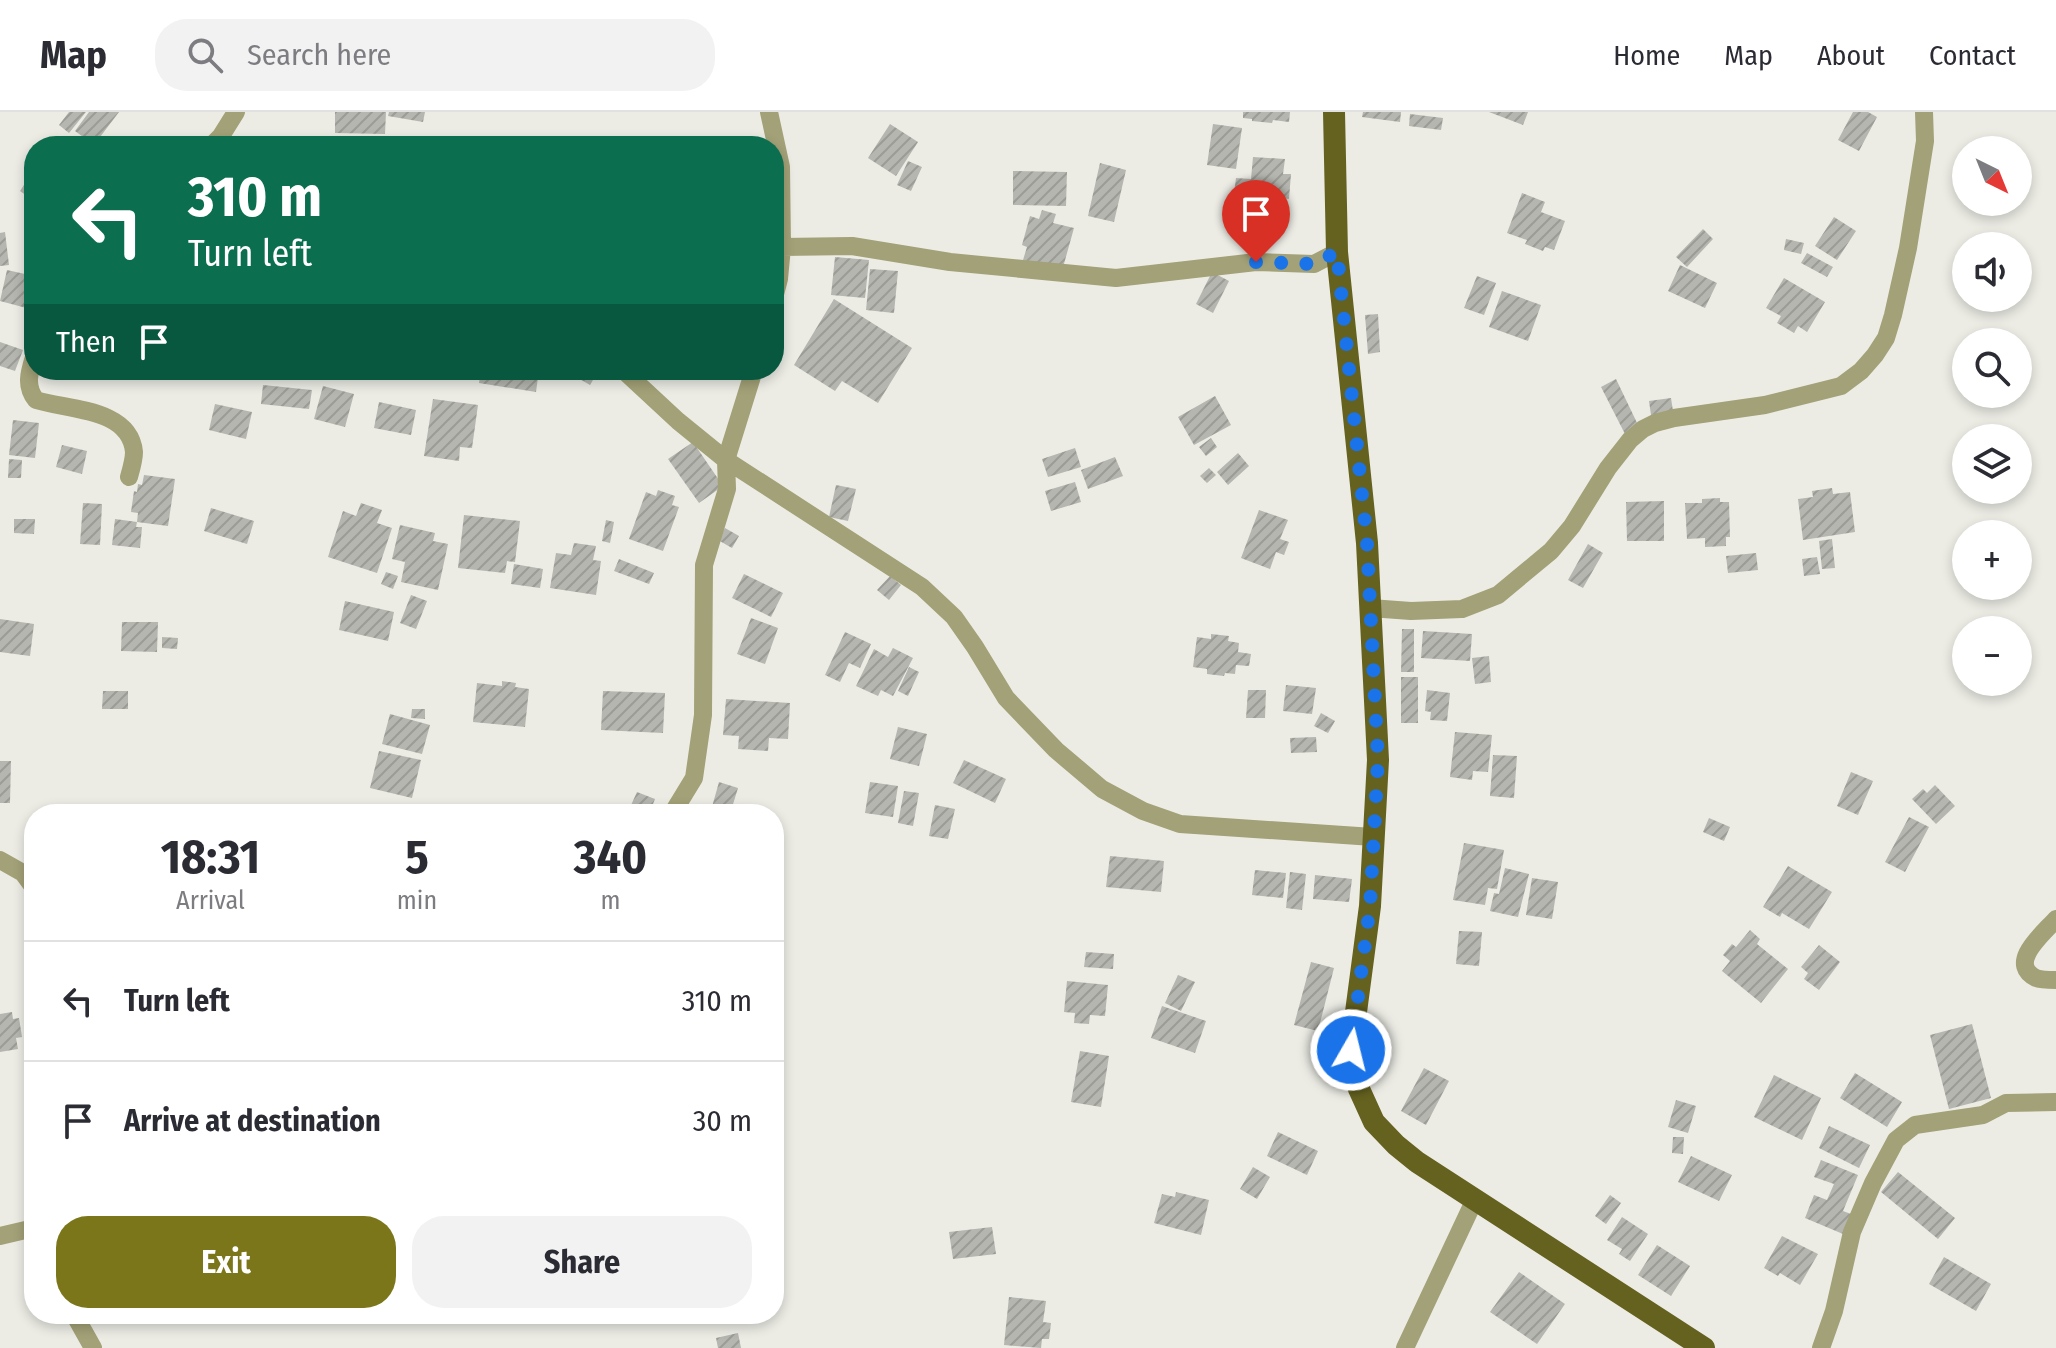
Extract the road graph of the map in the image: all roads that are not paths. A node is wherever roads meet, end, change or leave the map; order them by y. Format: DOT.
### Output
graph roads {
  1 [pos="236,112"];
  2 [pos="769,112"];
  3 [pos="1334,112"];
  4 [pos="1924,112"];
  5 [pos="221,136"];
  6 [pos="774,136"];
  7 [pos="784,247"];
  8 [pos="1337,252"];
  9 [pos="28,380"];
  10 [pos="634,380"];
  11 [pos="751,380"];
  12 [pos="726,460"];
  13 [pos="129,477"];
  14 [pos="1370,608"];
  15 [pos="678,804"];
  16 [pos="1373,837"];
  17 [pos="0,860"];
  18 [pos="24,874"];
  19 [pos="2056,919"];
  20 [pos="2056,980"];
  21 [pos="2056,1102"];
  22 [pos="1475,1199"];
  23 [pos="24,1235"];
  24 [pos="0,1236"];
  25 [pos="80,1324"];
  26 [pos="93,1348"];
  27 [pos="1405,1348"];
  28 [pos="1704,1348"];
  29 [pos="1821,1348"];
  1 -- 5 [label="street"];
  2 -- 6 [label="street"];
  3 -- 8 [label="main road"];
  4 -- 14 [label="street"];
  7 -- 8 [label="street"];
  8 -- 14 [label="main road"];
  9 -- 13 [label="street"];
  10 -- 12 [label="street"];
  11 -- 12 [label="street"];
  12 -- 15 [label="street"];
  12 -- 16 [label="street"];
  14 -- 16 [label="main road"];
  16 -- 22 [label="main road"];
  17 -- 18 [label="street"];
  19 -- 20 [label="street"];
  21 -- 29 [label="street"];
  22 -- 27 [label="street"];
  22 -- 28 [label="main road"];
  23 -- 24 [label="street"];
  25 -- 26 [label="street"];
}
